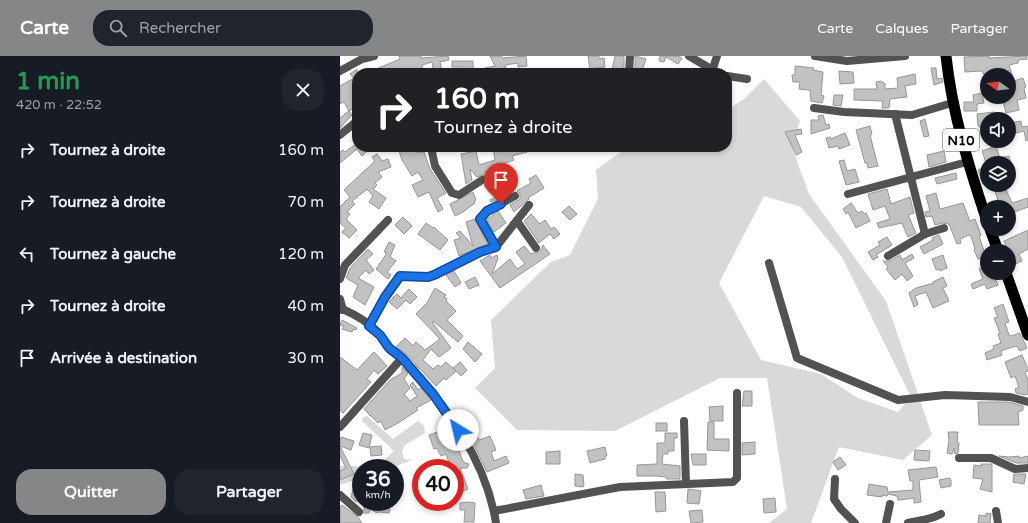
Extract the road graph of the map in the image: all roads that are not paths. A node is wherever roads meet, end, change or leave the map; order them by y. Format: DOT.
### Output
graph roads {
  1 [pos="374,56"];
  2 [pos="630,56"];
  3 [pos="689,56"];
  4 [pos="717,56"];
  5 [pos="815,56"];
  6 [pos="905,56"];
  7 [pos="946,56"];
  8 [pos="853,58"];
  9 [pos="629,68"];
  10 [pos="708,68"];
  11 [pos="716,68"];
  12 [pos="340,71"];
  13 [pos="732,76"];
  14 [pos="747,78"];
  15 [pos="952,103"];
  16 [pos="814,108"];
  17 [pos="894,114"];
  18 [pos="352,125"];
  19 [pos="340,135"];
  20 [pos="432,152"];
  21 [pos="967,162"];
  22 [pos="910,176"];
  23 [pos="482,180"];
  24 [pos="848,194"];
  25 [pos="514,196"];
  26 [pos="980,200"];
  27 [pos="529,205"];
  28 [pos="388,220"];
  29 [pos="517,221"];
  30 [pos="944,228"];
  31 [pos="925,234"];
  32 [pos="496,247"];
  33 [pos="536,248"];
  34 [pos="888,256"];
  35 [pos="769,263"];
  36 [pos="340,279"];
  37 [pos="1009,280"];
  38 [pos="340,300"];
  39 [pos="342,309"];
  40 [pos="369,326"];
  41 [pos="1028,332"];
  42 [pos="402,358"];
  43 [pos="737,393"];
  44 [pos="1028,402"];
  45 [pos="684,421"];
  46 [pos="340,427"];
  47 [pos="959,458"];
  48 [pos="1028,468"];
  49 [pos="835,479"];
  50 [pos="686,484"];
  51 [pos="340,495"];
  52 [pos="890,504"];
  53 [pos="494,511"];
  54 [pos="996,511"];
  55 [pos="359,512"];
  56 [pos="941,514"];
  57 [pos="886,520"];
  58 [pos="496,523"];
  59 [pos="855,523"];
  60 [pos="877,523"];
  61 [pos="908,523"];
  62 [pos="998,523"];
  1 -- 12 [label="street"];
  2 -- 9 [label="street"];
  3 -- 10 [label="street"];
  4 -- 11 [label="street"];
  5 -- 8 [label="street"];
  6 -- 8 [label="street"];
  7 -- 15 [label="highway, N10"];
  13 -- 14 [label="street"];
  15 -- 17 [label="street"];
  15 -- 21 [label="highway, N10"];
  16 -- 17 [label="street"];
  17 -- 22 [label="street"];
  18 -- 19 [label="street"];
  20 -- 23 [label="street"];
  21 -- 22 [label="street"];
  21 -- 26 [label="highway, N10"];
  22 -- 24 [label="street"];
  22 -- 31 [label="street"];
  25 -- 32 [label="street"];
  27 -- 29 [label="street"];
  28 -- 36 [label="street"];
  29 -- 32 [label="street"];
  29 -- 33 [label="street"];
  30 -- 31 [label="street"];
  31 -- 34 [label="street"];
  32 -- 40 [label="street"];
  35 -- 44 [label="street"];
  37 -- 41 [label="highway"];
  38 -- 39 [label="street"];
  39 -- 40 [label="street"];
  40 -- 42 [label="street"];
  42 -- 46 [label="street"];
  42 -- 53 [label="street"];
  43 -- 50 [label="street"];
  45 -- 50 [label="street"];
  47 -- 48 [label="street"];
  49 -- 59 [label="street"];
  50 -- 53 [label="street"];
  51 -- 55 [label="street"];
  52 -- 57 [label="street"];
  53 -- 58 [label="street"];
  54 -- 62 [label="street"];
  56 -- 61 [label="street"];
  57 -- 60 [label="street"];
}
